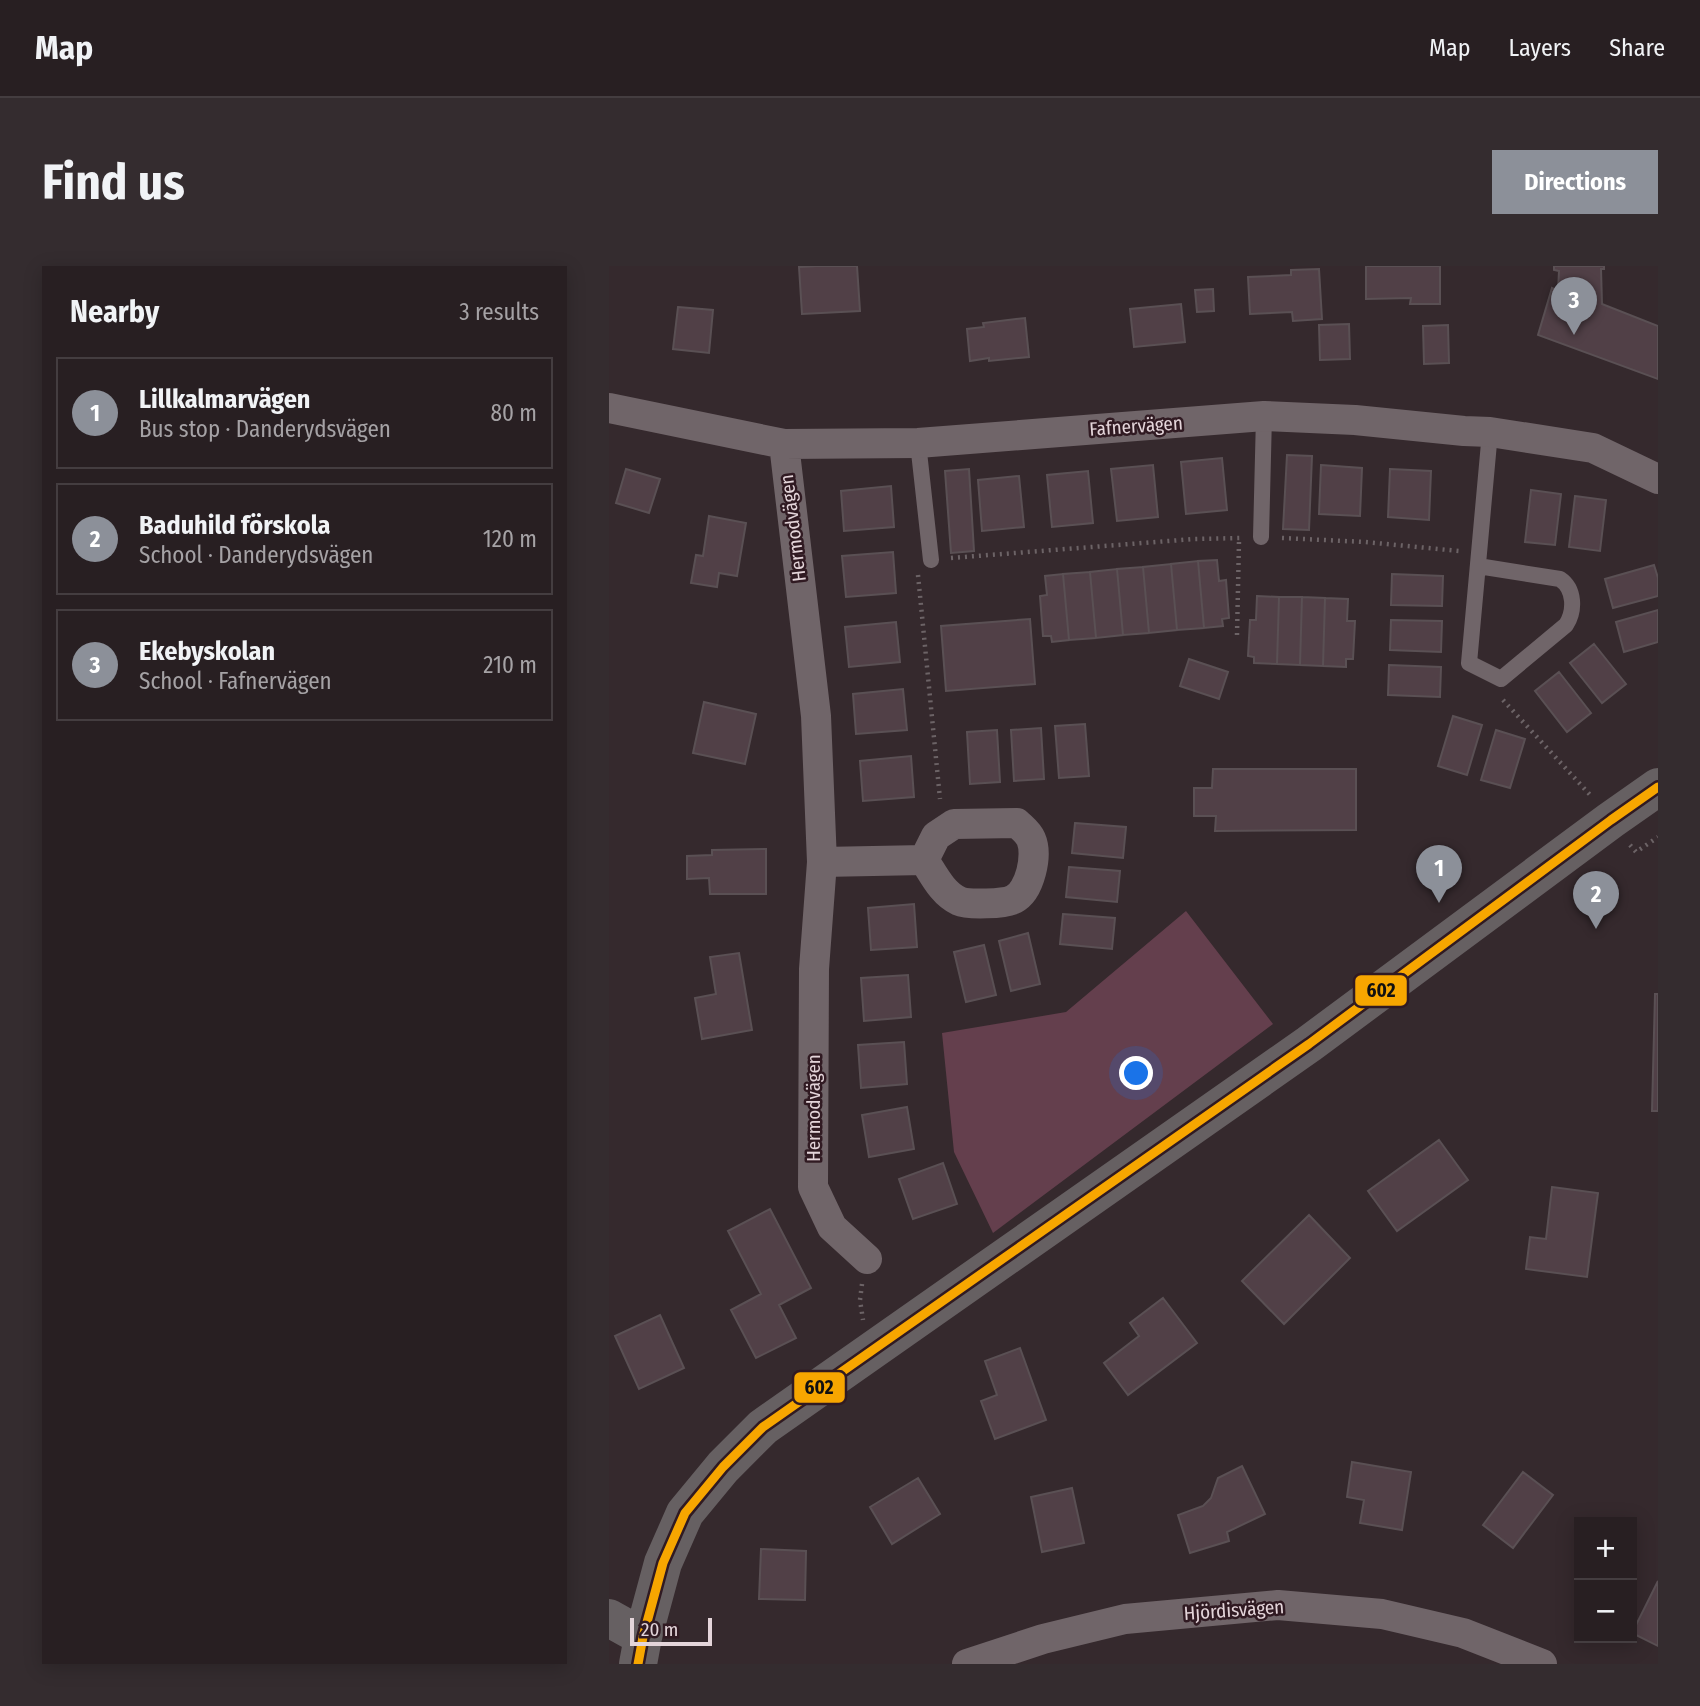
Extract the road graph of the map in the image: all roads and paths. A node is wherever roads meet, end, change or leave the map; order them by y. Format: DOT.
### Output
graph roads {
  1 [pos="609,408"];
  2 [pos="1264,416"];
  3 [pos="1490,432"];
  4 [pos="918,443"];
  5 [pos="784,444"];
  6 [pos="1658,479"];
  7 [pos="1261,537"];
  8 [pos="1240,538"];
  9 [pos="1479,559"];
  10 [pos="931,560"];
  11 [pos="1237,635"];
  12 [pos="1501,679"];
  13 [pos="1658,787"];
  14 [pos="1598,804"];
  15 [pos="943,832"];
  16 [pos="924,860"];
  17 [pos="823,862"];
  18 [pos="867,1259"];
  19 [pos="865,1325"];
  20 [pos="609,1618"];
  21 [pos="641,1651"];
  22 [pos="967,1664"];
  23 [pos="1542,1664"];
  1 -- 5 [label="street, Fafnervägen"];
  2 -- 3 [label="street, Fafnervägen"];
  2 -- 4 [label="street, Fafnervägen"];
  2 -- 7 [label="lane"];
  3 -- 6 [label="street, Fafnervägen"];
  3 -- 9 [label="lane"];
  4 -- 5 [label="street, Fafnervägen"];
  4 -- 10 [label="lane"];
  5 -- 17 [label="street, Hermodvägen"];
  7 -- 8 [label="path"];
  7 -- 9 [label="path"];
  8 -- 10 [label="path"];
  8 -- 11 [label="path"];
  9 -- 12 [label="lane"];
  9 -- 12 [label="lane"];
  10 -- 15 [label="path"];
  12 -- 14 [label="path"];
  13 -- 21 [label="street"];
  15 -- 16 [label="street"];
  15 -- 16 [label="street"];
  16 -- 17 [label="street"];
  17 -- 18 [label="street, Hermodvägen"];
  18 -- 19 [label="path"];
  20 -- 21 [label="street"];
  22 -- 23 [label="street, Hjördisvägen"];
}
